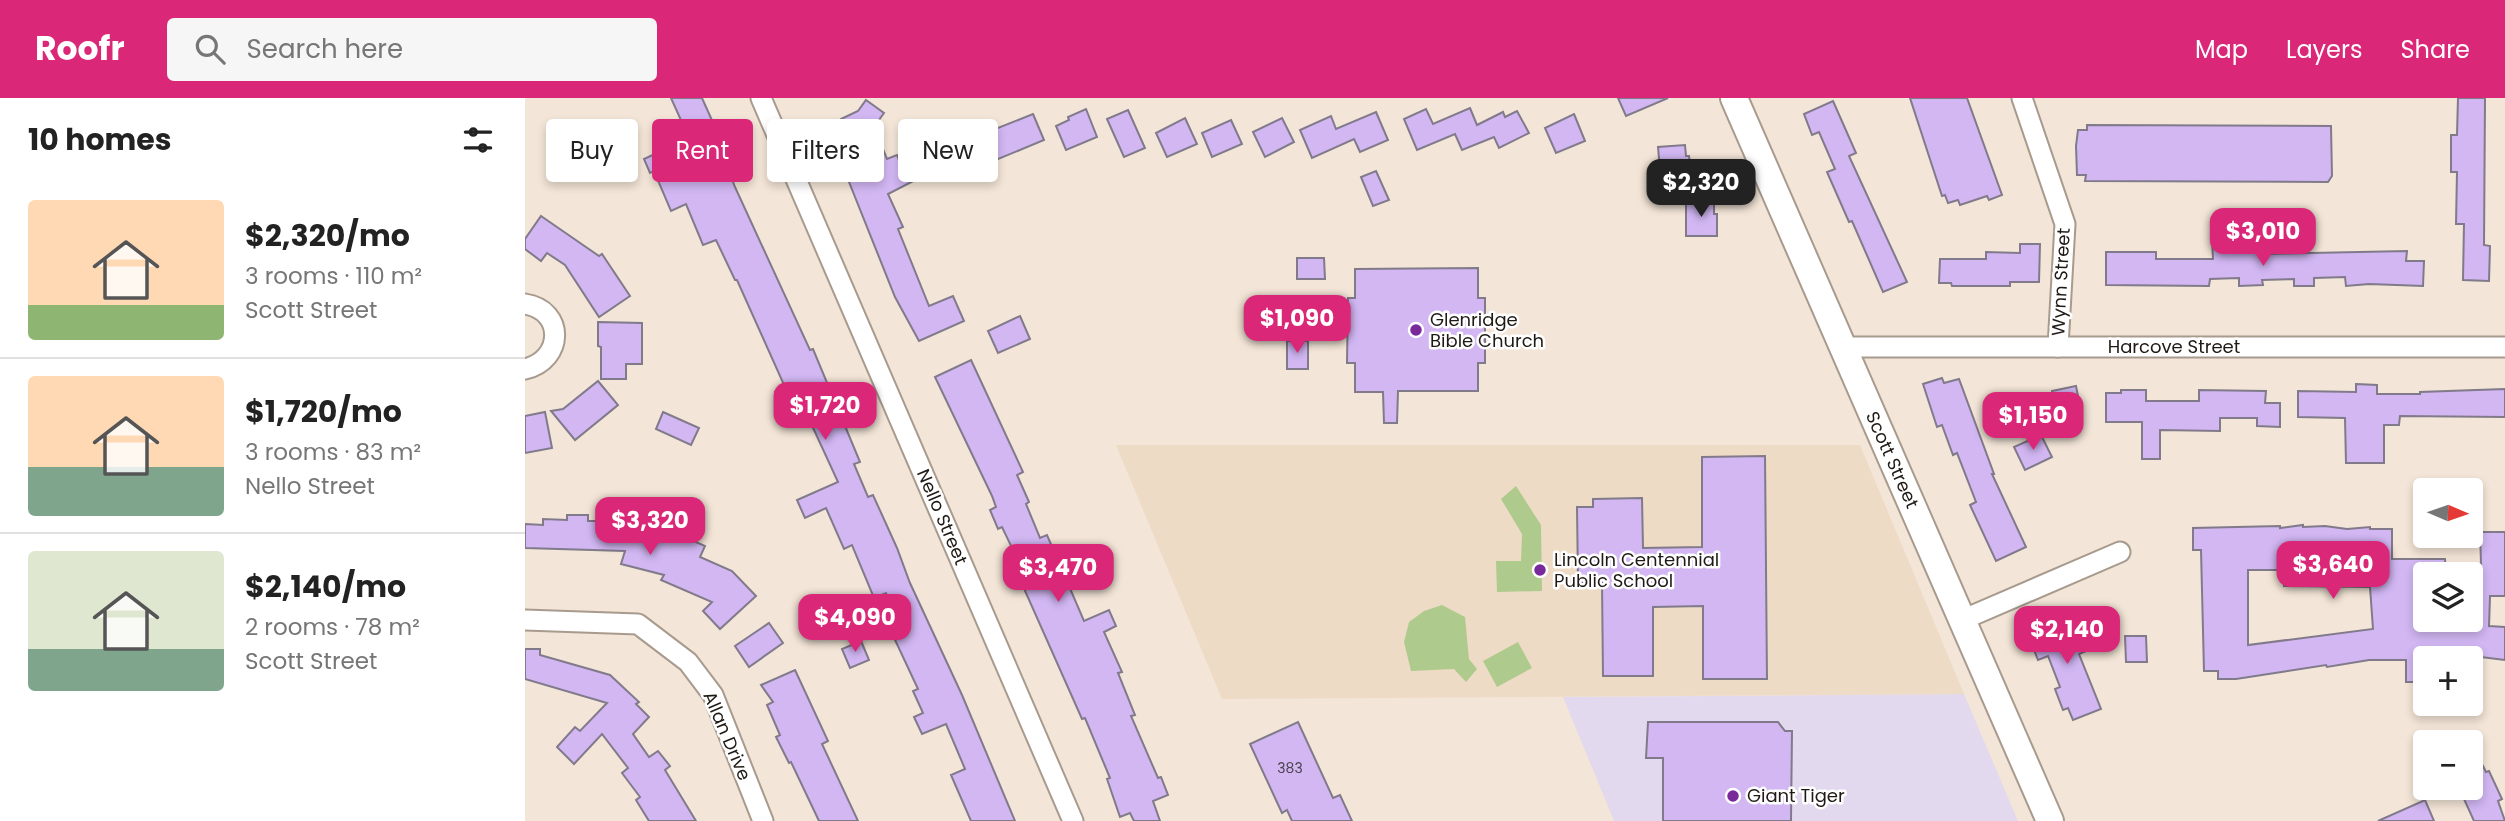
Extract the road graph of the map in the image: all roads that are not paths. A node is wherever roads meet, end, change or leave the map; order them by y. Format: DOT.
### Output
graph roads {
  1 [pos="761,98"];
  2 [pos="1734,98"];
  3 [pos="2022,98"];
  4 [pos="525,304"];
  5 [pos="1843,347"];
  6 [pos="2058,347"];
  7 [pos="2505,347"];
  8 [pos="525,369"];
  9 [pos="2120,552"];
  10 [pos="525,620"];
  11 [pos="1962,620"];
  12 [pos="763,821"];
  13 [pos="1073,821"];
  14 [pos="2050,821"];
  1 -- 13 [label="street, Nello Street"];
  2 -- 5 [label="main road, Scott Street"];
  3 -- 6 [label="street, Wynn Street"];
  4 -- 8 [label="street"];
  5 -- 6 [label="street, Harcove Street"];
  5 -- 11 [label="main road, Scott Street"];
  6 -- 7 [label="street, Harcove Street"];
  9 -- 11 [label="street"];
  10 -- 12 [label="street, Allan Drive"];
  11 -- 14 [label="main road, Scott Street"];
}
